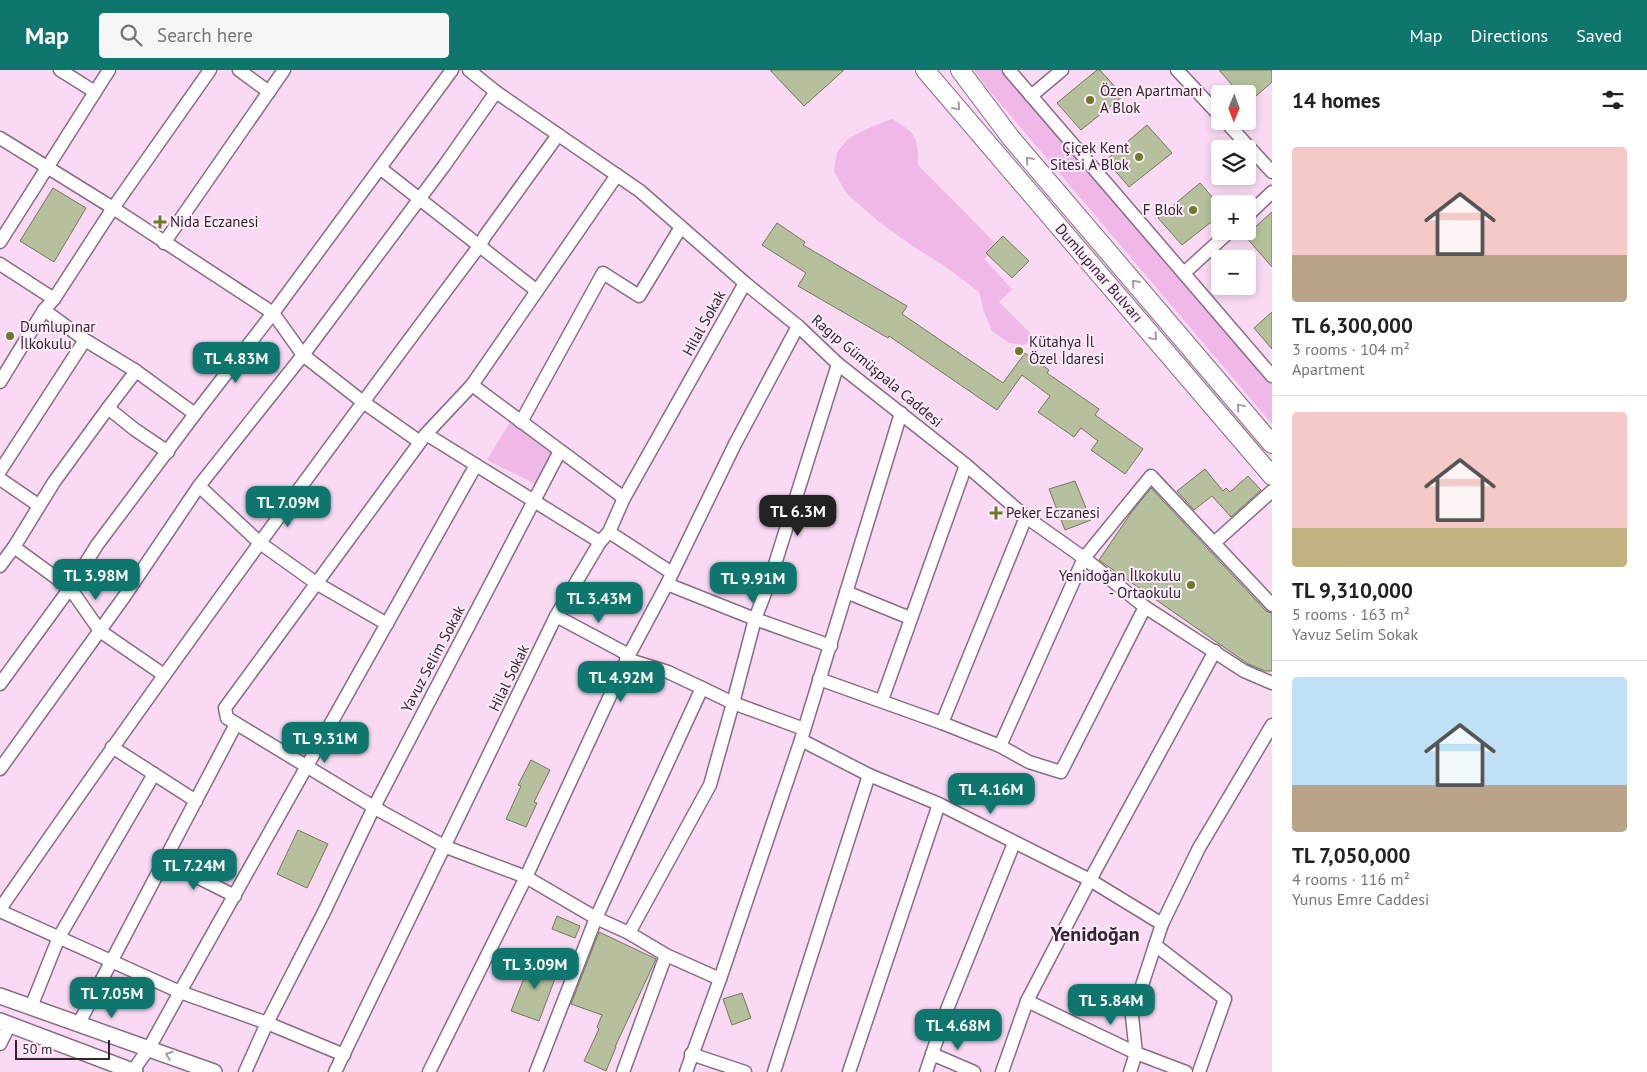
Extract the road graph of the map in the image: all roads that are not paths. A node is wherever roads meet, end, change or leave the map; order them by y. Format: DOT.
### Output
graph roads {
  1 [pos="60,70"];
  2 [pos="109,70"];
  3 [pos="210,70"];
  4 [pos="239,70"];
  5 [pos="284,70"];
  6 [pos="452,70"];
  7 [pos="469,70"];
  8 [pos="925,70"];
  9 [pos="960,70"];
  10 [pos="1008,70"];
  11 [pos="1062,70"];
  12 [pos="1177,70"];
  13 [pos="95,92"];
  14 [pos="269,92"];
  15 [pos="496,92"];
  16 [pos="1031,96"];
  17 [pos="1211,106"];
  18 [pos="1233,130"];
  19 [pos="558,135"];
  20 [pos="0,138"];
  21 [pos="48,168"];
  22 [pos="380,168"];
  23 [pos="1272,172"];
  24 [pos="617,175"];
  25 [pos="1272,192"];
  26 [pos="419,199"];
  27 [pos="1256,207"];
  28 [pos="112,208"];
  29 [pos="681,227"];
  30 [pos="1220,240"];
  31 [pos="0,242"];
  32 [pos="164,243"];
  33 [pos="480,245"];
  34 [pos="0,264"];
  35 [pos="1184,274"];
  36 [pos="745,283"];
  37 [pos="537,290"];
  38 [pos="54,299"];
  39 [pos="44,310"];
  40 [pos="273,313"];
  41 [pos="798,326"];
  42 [pos="85,340"];
  43 [pos="303,355"];
  44 [pos="838,364"];
  45 [pos="136,371"];
  46 [pos="1272,376"];
  47 [pos="0,382"];
  48 [pos="472,385"];
  49 [pos="363,402"];
  50 [pos="108,408"];
  51 [pos="196,414"];
  52 [pos="901,414"];
  53 [pos="521,422"];
  54 [pos="423,438"];
  55 [pos="1272,444"];
  56 [pos="560,451"];
  57 [pos="168,452"];
  58 [pos="476,465"];
  59 [pos="966,465"];
  60 [pos="0,471"];
  61 [pos="1272,476"];
  62 [pos="0,479"];
  63 [pos="199,486"];
  64 [pos="1272,491"];
  65 [pos="624,498"];
  66 [pos="534,502"];
  67 [pos="38,505"];
  68 [pos="1026,517"];
  69 [pos="609,532"];
  70 [pos="600,542"];
  71 [pos="260,543"];
  72 [pos="1214,543"];
  73 [pos="14,547"];
  74 [pos="1084,558"];
  75 [pos="0,566"];
  76 [pos="669,578"];
  77 [pos="316,583"];
  78 [pos="70,588"];
  79 [pos="846,592"];
  80 [pos="1272,605"];
  81 [pos="1146,607"];
  82 [pos="556,616"];
  83 [pos="910,618"];
  84 [pos="755,619"];
  85 [pos="387,624"];
  86 [pos="100,631"];
  87 [pos="831,646"];
  88 [pos="1215,651"];
  89 [pos="628,657"];
  90 [pos="164,675"];
  91 [pos="819,679"];
  92 [pos="1272,683"];
  93 [pos="0,684"];
  94 [pos="702,688"];
  95 [pos="882,700"];
  96 [pos="733,703"];
  97 [pos="942,723"];
  98 [pos="236,724"];
  99 [pos="1272,725"];
  100 [pos="802,734"];
  101 [pos="1000,746"];
  102 [pos="112,748"];
  103 [pos="307,767"];
  104 [pos="0,769"];
  105 [pos="154,774"];
  106 [pos="869,775"];
  107 [pos="196,801"];
  108 [pos="939,804"];
  109 [pos="374,807"];
  110 [pos="1014,843"];
  111 [pos="446,847"];
  112 [pos="165,861"];
  113 [pos="526,877"];
  114 [pos="1090,880"];
  115 [pos="235,896"];
  116 [pos="0,910"];
  117 [pos="596,918"];
  118 [pos="1162,924"];
  119 [pos="629,933"];
  120 [pos="59,937"];
  121 [pos="1155,945"];
  122 [pos="666,955"];
  123 [pos="112,962"];
  124 [pos="720,979"];
  125 [pos="180,992"];
  126 [pos="0,996"];
  127 [pos="1028,1001"];
  128 [pos="31,1007"];
  129 [pos="5,1022"];
  130 [pos="268,1023"];
  131 [pos="79,1024"];
  132 [pos="0,1044"];
  133 [pos="149,1048"];
  134 [pos="1136,1053"];
  135 [pos="692,1054"];
  136 [pos="932,1054"];
  137 [pos="344,1055"];
  138 [pos="133,1072"];
  139 [pos="214,1072"];
  140 [pos="245,1072"];
  141 [pos="335,1072"];
  142 [pos="429,1072"];
  143 [pos="536,1072"];
  144 [pos="624,1072"];
  145 [pos="686,1072"];
  146 [pos="745,1072"];
  147 [pos="774,1072"];
  148 [pos="849,1072"];
  149 [pos="926,1072"];
  150 [pos="974,1072"];
  151 [pos="1002,1072"];
  152 [pos="1130,1072"];
  153 [pos="1186,1072"];
  154 [pos="1200,1072"];
  1 -- 13 [label="street"];
  2 -- 13 [label="street"];
  3 -- 28 [label="street"];
  4 -- 14 [label="street"];
  5 -- 14 [label="street"];
  6 -- 22 [label="street"];
  7 -- 15 [label="street, Ragıp Gümüşpala Caddesi"];
  8 -- 61 [label="main road, Dumlupınar Bulvarı, one-way"];
  55 -- 9 [label="main road, Dumlupınar Bulvarı, one-way"];
  10 -- 16 [label="street"];
  11 -- 16 [label="street"];
  12 -- 17 [label="street"];
  13 -- 21 [label="street"];
  14 -- 32 [label="street"];
  15 -- 19 [label="street, Ragıp Gümüşpala Caddesi"];
  15 -- 26 [label="street"];
  16 -- 35 [label="street"];
  18 -- 23 [label="street"];
  19 -- 24 [label="street, Ragıp Gümüşpala Caddesi"];
  19 -- 33 [label="street"];
  20 -- 21 [label="street"];
  21 -- 28 [label="street"];
  21 -- 31 [label="street"];
  22 -- 26 [label="street"];
  22 -- 40 [label="street"];
  24 -- 29 [label="street, Ragıp Gümüşpala Caddesi"];
  24 -- 37 [label="street"];
  25 -- 27 [label="street"];
  26 -- 33 [label="street"];
  26 -- 43 [label="street"];
  28 -- 32 [label="street"];
  28 -- 38 [label="street"];
  29 -- 36 [label="street, Ragıp Gümüşpala Caddesi"];
  29 -- 53 [label="street"];
  30 -- 35 [label="street"];
  32 -- 40 [label="street"];
  33 -- 37 [label="street"];
  33 -- 49 [label="street"];
  34 -- 38 [label="street"];
  35 -- 46 [label="street"];
  36 -- 41 [label="street, Ragıp Gümüşpala Caddesi"];
  36 -- 65 [label="street, Hilal Sokak"];
  37 -- 48 [label="street"];
  38 -- 39 [label="street"];
  39 -- 42 [label="street"];
  39 -- 47 [label="street"];
  40 -- 43 [label="street"];
  40 -- 51 [label="street"];
  41 -- 44 [label="street, Ragıp Gümüşpala Caddesi"];
  41 -- 76 [label="street"];
  42 -- 45 [label="street"];
  42 -- 60 [label="street"];
  43 -- 49 [label="street"];
  43 -- 63 [label="street"];
  44 -- 52 [label="street, Ragıp Gümüşpala Caddesi"];
  44 -- 84 [label="street"];
  45 -- 50 [label="street"];
  45 -- 51 [label="street"];
  48 -- 53 [label="street"];
  48 -- 54 [label="street"];
  49 -- 54 [label="street"];
  49 -- 71 [label="street"];
  50 -- 57 [label="street"];
  50 -- 67 [label="street"];
  51 -- 57 [label="street"];
  52 -- 59 [label="street, Ragıp Gümüşpala Caddesi"];
  52 -- 79 [label="street"];
  53 -- 56 [label="street"];
  54 -- 58 [label="street"];
  54 -- 77 [label="street"];
  56 -- 65 [label="street"];
  56 -- 66 [label="street, Yavuz Selim Sokak"];
  57 -- 78 [label="street"];
  58 -- 66 [label="street"];
  58 -- 85 [label="street"];
  59 -- 68 [label="street, Ragıp Gümüşpala Caddesi"];
  59 -- 83 [label="street"];
  62 -- 67 [label="street"];
  63 -- 71 [label="street"];
  63 -- 86 [label="street"];
  64 -- 72 [label="street"];
  65 -- 69 [label="street, Hilal Sokak"];
  66 -- 70 [label="street"];
  66 -- 109 [label="street, Yavuz Selim Sokak"];
  67 -- 73 [label="street"];
  68 -- 74 [label="street, Ragıp Gümüşpala Caddesi"];
  68 -- 97 [label="street"];
  69 -- 70 [label="street, Hilal Sokak"];
  69 -- 76 [label="street"];
  70 -- 82 [label="street, Hilal Sokak"];
  71 -- 77 [label="street"];
  71 -- 90 [label="street"];
  72 -- 74 [label="street"];
  72 -- 80 [label="street"];
  73 -- 75 [label="street"];
  73 -- 78 [label="street"];
  74 -- 81 [label="street, Ragıp Gümüşpala Caddesi"];
  74 -- 101 [label="street"];
  76 -- 84 [label="street"];
  76 -- 89 [label="street"];
  77 -- 85 [label="street"];
  77 -- 98 [label="street"];
  78 -- 86 [label="street"];
  78 -- 93 [label="street"];
  79 -- 83 [label="street"];
  79 -- 87 [label="street"];
  81 -- 88 [label="street, Ragıp Gümüşpala Caddesi"];
  81 -- 101 [label="street"];
  82 -- 89 [label="street"];
  82 -- 111 [label="street, Hilal Sokak"];
  83 -- 95 [label="street"];
  84 -- 87 [label="street"];
  84 -- 96 [label="street"];
  85 -- 103 [label="street"];
  86 -- 90 [label="street"];
  86 -- 104 [label="street"];
  87 -- 91 [label="street"];
  88 -- 92 [label="street, Ragıp Gümüşpala Caddesi"];
  88 -- 114 [label="street"];
  89 -- 94 [label="street"];
  89 -- 113 [label="street"];
  90 -- 102 [label="street"];
  91 -- 95 [label="street"];
  91 -- 100 [label="street"];
  94 -- 96 [label="street"];
  94 -- 117 [label="street"];
  95 -- 97 [label="street"];
  96 -- 100 [label="street"];
  96 -- 119 [label="street"];
  97 -- 101 [label="street"];
  98 -- 103 [label="street"];
  98 -- 107 [label="street"];
  99 -- 118 [label="street"];
  100 -- 106 [label="street"];
  100 -- 124 [label="street"];
  102 -- 105 [label="street"];
  102 -- 116 [label="street"];
  103 -- 109 [label="street"];
  103 -- 115 [label="street"];
  105 -- 107 [label="street"];
  105 -- 120 [label="street"];
  106 -- 108 [label="street"];
  106 -- 147 [label="street"];
  107 -- 112 [label="street"];
  108 -- 110 [label="street"];
  108 -- 148 [label="street"];
  109 -- 111 [label="street"];
  109 -- 130 [label="street, Yavuz Selim Sokak"];
  110 -- 114 [label="street"];
  110 -- 136 [label="street"];
  111 -- 113 [label="street"];
  111 -- 137 [label="street, Hilal Sokak"];
  112 -- 115 [label="street"];
  112 -- 123 [label="street"];
  113 -- 117 [label="street"];
  113 -- 142 [label="street"];
  114 -- 118 [label="street"];
  114 -- 127 [label="street"];
  115 -- 125 [label="street"];
  116 -- 120 [label="street"];
  117 -- 119 [label="street"];
  117 -- 143 [label="street"];
  118 -- 121 [label="street"];
  119 -- 122 [label="street"];
  120 -- 123 [label="street"];
  120 -- 128 [label="street"];
  121 -- 134 [label="street"];
  121 -- 154 [label="street"];
  122 -- 124 [label="street"];
  122 -- 144 [label="street"];
  123 -- 125 [label="street"];
  123 -- 131 [label="street"];
  124 -- 135 [label="street"];
  125 -- 130 [label="street"];
  125 -- 133 [label="street"];
  126 -- 128 [label="street"];
  127 -- 134 [label="street"];
  127 -- 151 [label="street"];
  128 -- 131 [label="street"];
  129 -- 132 [label="street"];
  129 -- 138 [label="street"];
  130 -- 137 [label="street"];
  130 -- 140 [label="street, Yavuz Selim Sokak"];
  131 -- 133 [label="street"];
  133 -- 138 [label="street"];
  139 -- 133 [label="street, one-way"];
  134 -- 152 [label="street"];
  134 -- 153 [label="street"];
  135 -- 145 [label="street"];
  135 -- 146 [label="street"];
  136 -- 149 [label="street"];
  136 -- 150 [label="street"];
  137 -- 141 [label="street, Hilal Sokak"];
}
